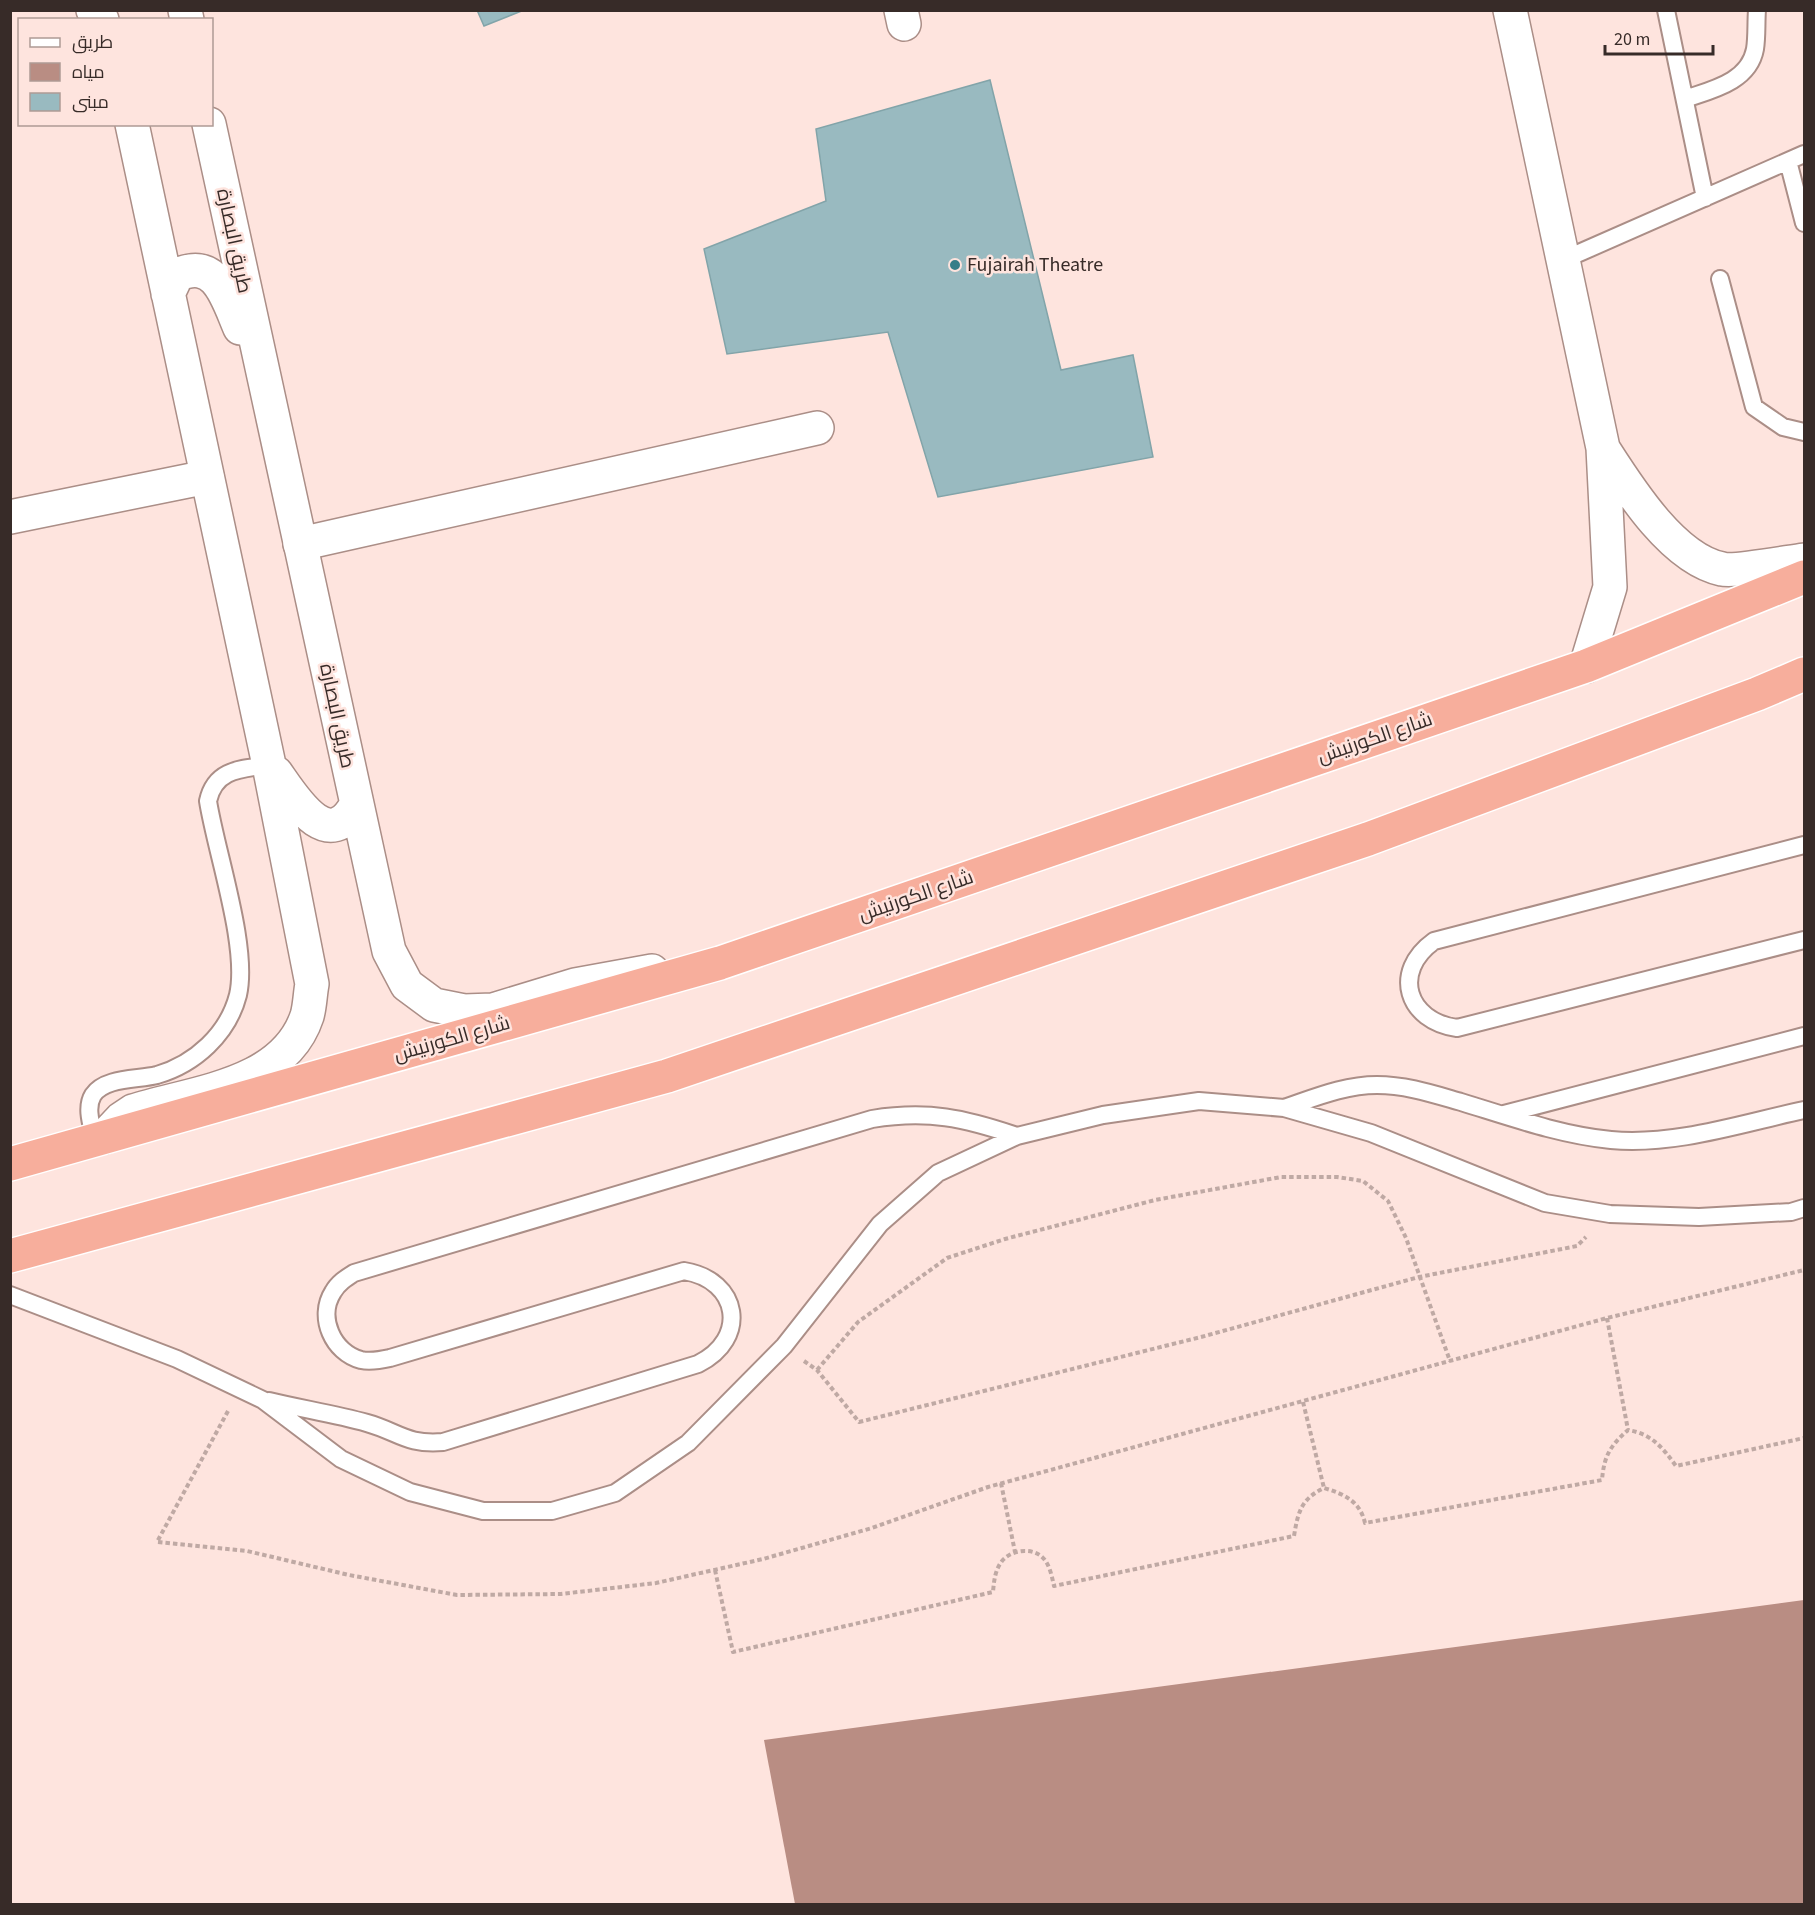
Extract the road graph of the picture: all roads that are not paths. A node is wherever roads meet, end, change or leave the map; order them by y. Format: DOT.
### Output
graph roads {
  1 [pos="1510,10"];
  2 [pos="1666,10"];
  3 [pos="1757,10"];
  4 [pos="1684,99"];
  5 [pos="132,126"];
  6 [pos="209,126"];
  7 [pos="1804,154"];
  8 [pos="1788,161"];
  9 [pos="1705,198"];
  10 [pos="1804,223"];
  11 [pos="1563,261"];
  12 [pos="1720,279"];
  13 [pos="168,294"];
  14 [pos="267,387"];
  15 [pos="817,429"];
  16 [pos="1804,432"];
  17 [pos="1603,448"];
  18 [pos="207,477"];
  19 [pos="10,517"];
  20 [pos="300,544"];
  21 [pos="1804,560"];
  22 [pos="1804,577"];
  23 [pos="1586,666"];
  24 [pos="1804,674"];
  25 [pos="269,765"];
  26 [pos="356,805"];
  27 [pos="1804,845"];
  28 [pos="1804,940"];
  29 [pos="720,963"];
  30 [pos="1804,1036"];
  31 [pos="1284,1108"];
  32 [pos="1804,1110"];
  33 [pos="1503,1114"];
  34 [pos="1017,1136"];
  35 [pos="100,1138"];
  36 [pos="10,1164"];
  37 [pos="1804,1208"];
  38 [pos="10,1256"];
  39 [pos="10,1295"];
  40 [pos="263,1400"];
  1 -- 11 [label="street"];
  2 -- 4 [label="lane"];
  3 -- 4 [label="lane"];
  4 -- 9 [label="lane"];
  5 -- 13 [label="street"];
  6 -- 14 [label="street, طريق البصارة"];
  7 -- 8 [label="lane"];
  8 -- 9 [label="lane"];
  8 -- 10 [label="lane"];
  9 -- 11 [label="lane"];
  11 -- 17 [label="street"];
  12 -- 16 [label="lane"];
  13 -- 14 [label="street"];
  13 -- 18 [label="street"];
  14 -- 20 [label="street, طريق البصارة"];
  15 -- 20 [label="street"];
  17 -- 21 [label="street"];
  17 -- 23 [label="street"];
  18 -- 19 [label="street"];
  18 -- 25 [label="street"];
  20 -- 26 [label="street, طريق البصارة"];
  22 -- 23 [label="highway, شارع الكورنيش"];
  23 -- 29 [label="highway, شارع الكورنيش"];
  24 -- 38 [label="highway"];
  25 -- 26 [label="street"];
  25 -- 35 [label="street"];
  25 -- 35 [label="lane"];
  26 -- 29 [label="street, طريق البصارة"];
  27 -- 28 [label="lane"];
  29 -- 35 [label="highway, شارع الكورنيش"];
  30 -- 33 [label="lane"];
  31 -- 33 [label="lane"];
  31 -- 34 [label="lane"];
  31 -- 37 [label="lane"];
  32 -- 33 [label="lane"];
  34 -- 40 [label="lane"];
  34 -- 40 [label="lane"];
  35 -- 36 [label="highway, شارع الكورنيش"];
  39 -- 40 [label="lane"];
}
